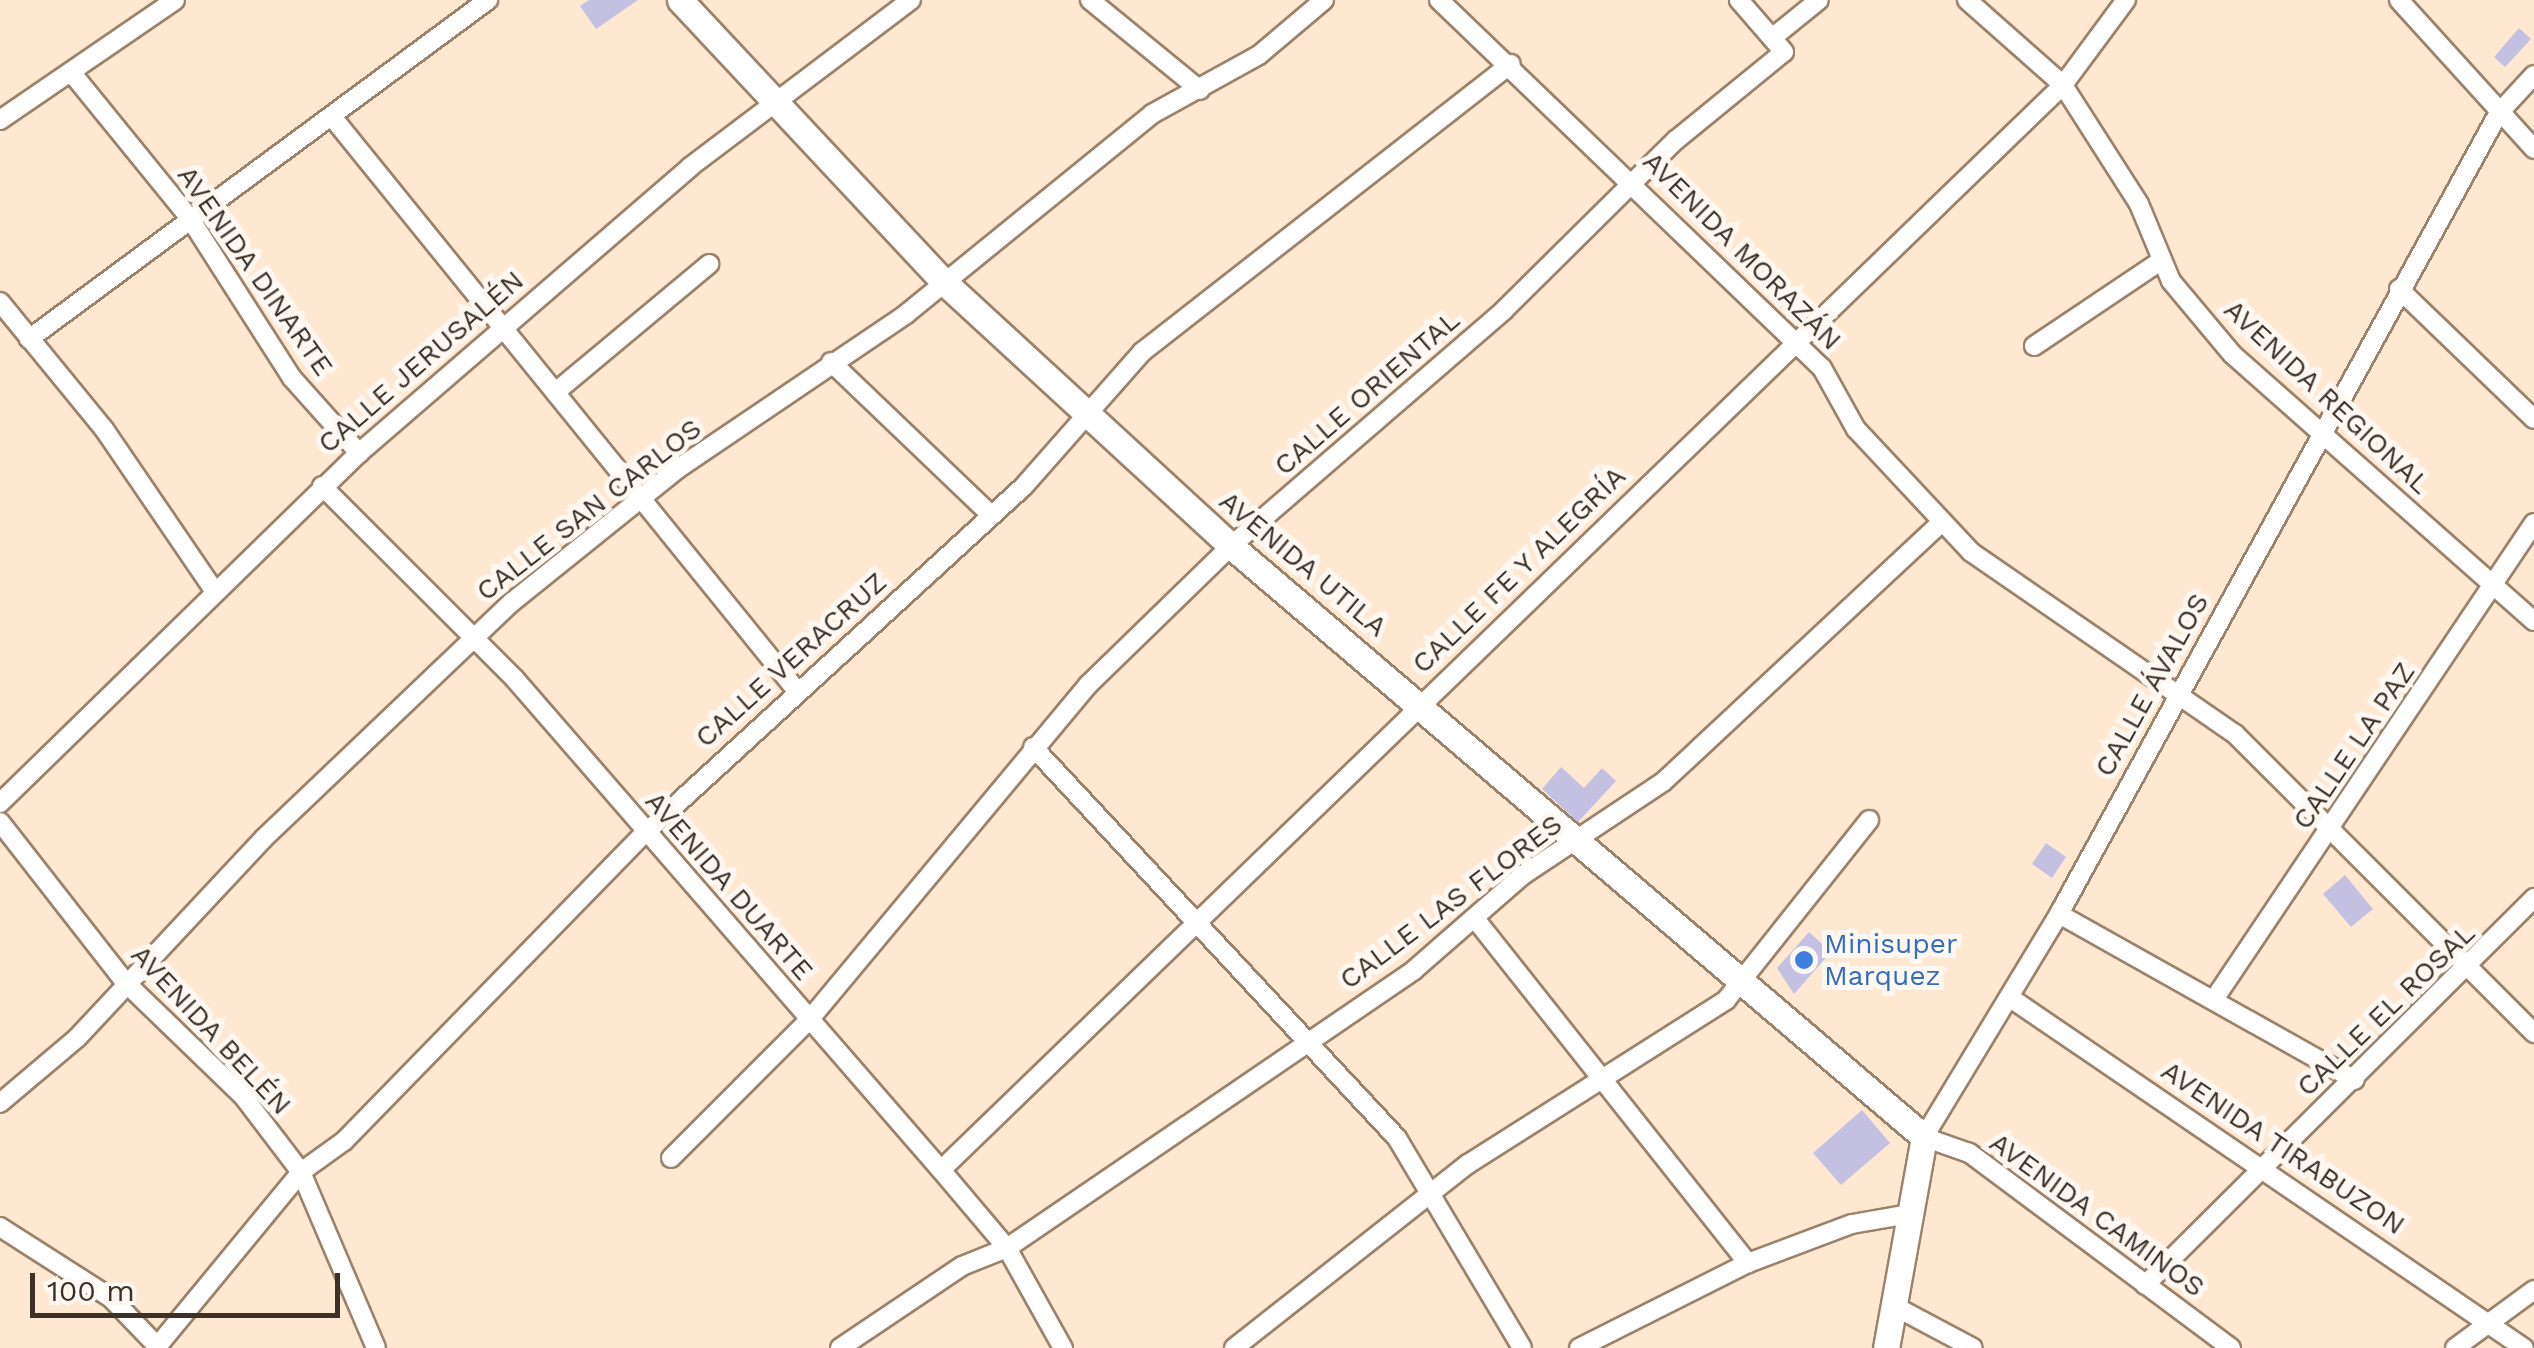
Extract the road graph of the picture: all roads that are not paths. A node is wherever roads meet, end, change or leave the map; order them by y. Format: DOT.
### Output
graph roads {
  1 [pos="488,0"];
  2 [pos="680,0"];
  3 [pos="911,0"];
  4 [pos="1090,0"];
  5 [pos="1324,0"];
  6 [pos="1439,0"];
  7 [pos="1739,0"];
  8 [pos="1819,0"];
  9 [pos="1967,0"];
  10 [pos="2126,0"];
  11 [pos="2398,0"];
  12 [pos="163,3"];
  13 [pos="1778,45"];
  14 [pos="1511,64"];
  15 [pos="72,72"];
  16 [pos="2534,75"];
  17 [pos="2063,85"];
  18 [pos="1200,90"];
  19 [pos="773,100"];
  20 [pos="2498,114"];
  21 [pos="333,118"];
  22 [pos="0,120"];
  23 [pos="2534,148"];
  24 [pos="1633,180"];
  25 [pos="189,217"];
  26 [pos="2162,260"];
  27 [pos="709,264"];
  28 [pos="944,282"];
  29 [pos="2399,289"];
  30 [pos="0,302"];
  31 [pos="504,325"];
  32 [pos="28,339"];
  33 [pos="1793,339"];
  34 [pos="2034,346"];
  35 [pos="831,362"];
  36 [pos="558,390"];
  37 [pos="1092,417"];
  38 [pos="2534,419"];
  39 [pos="2325,436"];
  40 [pos="359,453"];
  41 [pos="322,486"];
  42 [pos="645,496"];
  43 [pos="991,515"];
  44 [pos="1942,522"];
  45 [pos="2534,522"];
  46 [pos="1231,546"];
  47 [pos="2497,580"];
  48 [pos="216,592"];
  49 [pos="2534,621"];
  50 [pos="473,638"];
  51 [pos="797,692"];
  52 [pos="2180,696"];
  53 [pos="1423,703"];
  54 [pos="1033,747"];
  55 [pos="0,803"];
  56 [pos="1869,820"];
  57 [pos="0,822"];
  58 [pos="2333,828"];
  59 [pos="644,834"];
  60 [pos="1578,840"];
  61 [pos="2534,898"];
  62 [pos="2059,914"];
  63 [pos="1196,915"];
  64 [pos="1476,920"];
  65 [pos="2474,967"];
  66 [pos="1745,977"];
  67 [pos="126,983"];
  68 [pos="2009,997"];
  69 [pos="2215,998"];
  70 [pos="809,1020"];
  71 [pos="2534,1032"];
  72 [pos="1311,1037"];
  73 [pos="1605,1072"];
  74 [pos="2355,1080"];
  75 [pos="0,1102"];
  76 [pos="1924,1137"];
  77 [pos="671,1158"];
  78 [pos="2263,1167"];
  79 [pos="941,1170"];
  80 [pos="301,1172"];
  81 [pos="1432,1192"];
  82 [pos="1910,1214"];
  83 [pos="0,1227"];
  84 [pos="1007,1248"];
  85 [pos="1748,1263"];
  86 [pos="2145,1285"];
  87 [pos="2534,1290"];
  88 [pos="1894,1306"];
  89 [pos="2490,1322"];
  90 [pos="157,1347"];
  91 [pos="376,1348"];
  92 [pos="840,1348"];
  93 [pos="1062,1348"];
  94 [pos="1234,1348"];
  95 [pos="1522,1348"];
  96 [pos="1579,1348"];
  97 [pos="1886,1348"];
  98 [pos="1973,1348"];
  99 [pos="2231,1348"];
  100 [pos="2455,1348"];
  101 [pos="2524,1348"];
  1 -- 21 [label="street"];
  2 -- 19 [label="street, AVENIDA UTILA"];
  3 -- 19 [label="street, CALLE JERUSALÉN"];
  4 -- 18 [label="street"];
  5 -- 18 [label="street, CALLE SAN CARLOS"];
  6 -- 14 [label="street, AVENIDA MORAZÁN"];
  7 -- 13 [label="street"];
  8 -- 13 [label="street, CALLE ORIENTAL"];
  9 -- 17 [label="street, AVENIDA REGIONAL"];
  10 -- 17 [label="street, CALLE FE Y ALEGRÍA"];
  11 -- 20 [label="street"];
  12 -- 15 [label="street"];
  13 -- 24 [label="street, CALLE ORIENTAL"];
  14 -- 24 [label="street, AVENIDA MORAZÁN"];
  14 -- 37 [label="street, CALLE VERACRUZ"];
  15 -- 22 [label="street"];
  15 -- 25 [label="street, AVENIDA DINARTE"];
  16 -- 20 [label="street, CALLE ÁVALOS"];
  17 -- 26 [label="street, AVENIDA REGIONAL"];
  17 -- 33 [label="street, CALLE FE Y ALEGRÍA"];
  18 -- 28 [label="street, CALLE SAN CARLOS"];
  19 -- 28 [label="street, AVENIDA UTILA"];
  19 -- 31 [label="street, CALLE JERUSALÉN"];
  20 -- 23 [label="street"];
  20 -- 29 [label="street, CALLE ÁVALOS"];
  21 -- 25 [label="street"];
  21 -- 31 [label="street"];
  24 -- 33 [label="street, AVENIDA MORAZÁN"];
  24 -- 46 [label="street, CALLE ORIENTAL"];
  25 -- 32 [label="street"];
  25 -- 40 [label="street, AVENIDA DINARTE"];
  26 -- 34 [label="street"];
  26 -- 39 [label="street, AVENIDA REGIONAL"];
  27 -- 36 [label="street"];
  28 -- 35 [label="street, CALLE SAN CARLOS"];
  28 -- 37 [label="street, AVENIDA UTILA"];
  29 -- 38 [label="street"];
  29 -- 39 [label="street, CALLE ÁVALOS"];
  30 -- 32 [label="street"];
  31 -- 36 [label="street"];
  31 -- 40 [label="street, CALLE JERUSALÉN"];
  32 -- 48 [label="street"];
  33 -- 44 [label="street, AVENIDA MORAZÁN"];
  33 -- 53 [label="street, CALLE FE Y ALEGRÍA"];
  35 -- 42 [label="street, CALLE SAN CARLOS"];
  35 -- 43 [label="street"];
  36 -- 42 [label="street"];
  37 -- 43 [label="street, CALLE VERACRUZ"];
  37 -- 46 [label="street, AVENIDA UTILA"];
  39 -- 47 [label="street, AVENIDA REGIONAL"];
  39 -- 52 [label="street, CALLE ÁVALOS"];
  40 -- 41 [label="street, CALLE JERUSALÉN"];
  41 -- 48 [label="street, CALLE JERUSALÉN"];
  41 -- 50 [label="street, AVENIDA DUARTE"];
  42 -- 50 [label="street, CALLE SAN CARLOS"];
  42 -- 51 [label="street"];
  43 -- 51 [label="street, CALLE VERACRUZ"];
  44 -- 52 [label="street, AVENIDA MORAZÁN"];
  44 -- 60 [label="street, CALLE LAS FLORES"];
  45 -- 47 [label="street, CALLE LA PAZ"];
  46 -- 53 [label="street, AVENIDA UTILA"];
  46 -- 54 [label="street, CALLE ORIENTAL"];
  47 -- 49 [label="street, AVENIDA REGIONAL"];
  47 -- 58 [label="street, CALLE LA PAZ"];
  48 -- 55 [label="street, CALLE JERUSALÉN"];
  50 -- 59 [label="street, AVENIDA DUARTE"];
  50 -- 67 [label="street, CALLE SAN CARLOS"];
  51 -- 59 [label="street, CALLE VERACRUZ"];
  52 -- 58 [label="street, AVENIDA MORAZÁN"];
  52 -- 62 [label="street, CALLE ÁVALOS"];
  53 -- 60 [label="street, AVENIDA UTILA"];
  53 -- 63 [label="street, CALLE FE Y ALEGRÍA"];
  54 -- 63 [label="street"];
  54 -- 70 [label="street, CALLE ORIENTAL"];
  56 -- 66 [label="street"];
  57 -- 67 [label="street, AVENIDA BELÉN"];
  58 -- 65 [label="street, AVENIDA MORAZÁN"];
  58 -- 69 [label="street, CALLE LA PAZ"];
  59 -- 70 [label="street, AVENIDA DUARTE"];
  59 -- 80 [label="street, CALLE VERACRUZ"];
  60 -- 64 [label="street, CALLE LAS FLORES"];
  60 -- 66 [label="street, AVENIDA UTILA"];
  61 -- 65 [label="street, CALLE EL ROSAL"];
  62 -- 68 [label="street, CALLE ÁVALOS"];
  62 -- 69 [label="street"];
  63 -- 72 [label="street"];
  63 -- 79 [label="street, CALLE FE Y ALEGRÍA"];
  64 -- 72 [label="street, CALLE LAS FLORES"];
  64 -- 73 [label="street"];
  65 -- 71 [label="street, AVENIDA MORAZÁN"];
  65 -- 74 [label="street, CALLE EL ROSAL"];
  66 -- 73 [label="street"];
  66 -- 76 [label="street, AVENIDA UTILA"];
  67 -- 75 [label="street, CALLE SAN CARLOS"];
  67 -- 80 [label="street, AVENIDA BELÉN"];
  68 -- 76 [label="street, CALLE ÁVALOS"];
  68 -- 78 [label="street, AVENIDA TIRABUZON"];
  69 -- 74 [label="street"];
  70 -- 77 [label="street, CALLE ORIENTAL"];
  70 -- 79 [label="street, AVENIDA DUARTE"];
  72 -- 81 [label="street"];
  72 -- 84 [label="street, CALLE LAS FLORES"];
  73 -- 81 [label="street"];
  73 -- 85 [label="street"];
  74 -- 78 [label="street, CALLE EL ROSAL"];
  76 -- 82 [label="street, CALLE ÁVALOS"];
  76 -- 86 [label="street, AVENIDA CAMINOS"];
  78 -- 86 [label="street, CALLE EL ROSAL"];
  78 -- 89 [label="street, AVENIDA TIRABUZON"];
  79 -- 84 [label="street, AVENIDA DUARTE"];
  80 -- 90 [label="street, CALLE VERACRUZ"];
  80 -- 91 [label="street, AVENIDA BELÉN"];
  81 -- 94 [label="street"];
  81 -- 95 [label="street"];
  82 -- 85 [label="street"];
  82 -- 88 [label="street, CALLE ÁVALOS"];
  83 -- 90 [label="street"];
  84 -- 92 [label="street, CALLE LAS FLORES"];
  84 -- 93 [label="street, AVENIDA DUARTE"];
  85 -- 96 [label="street"];
  86 -- 99 [label="street, AVENIDA CAMINOS"];
  87 -- 89 [label="street"];
  88 -- 97 [label="street, CALLE ÁVALOS"];
  88 -- 98 [label="street"];
  89 -- 100 [label="street"];
  89 -- 101 [label="street, AVENIDA TIRABUZON"];
}
